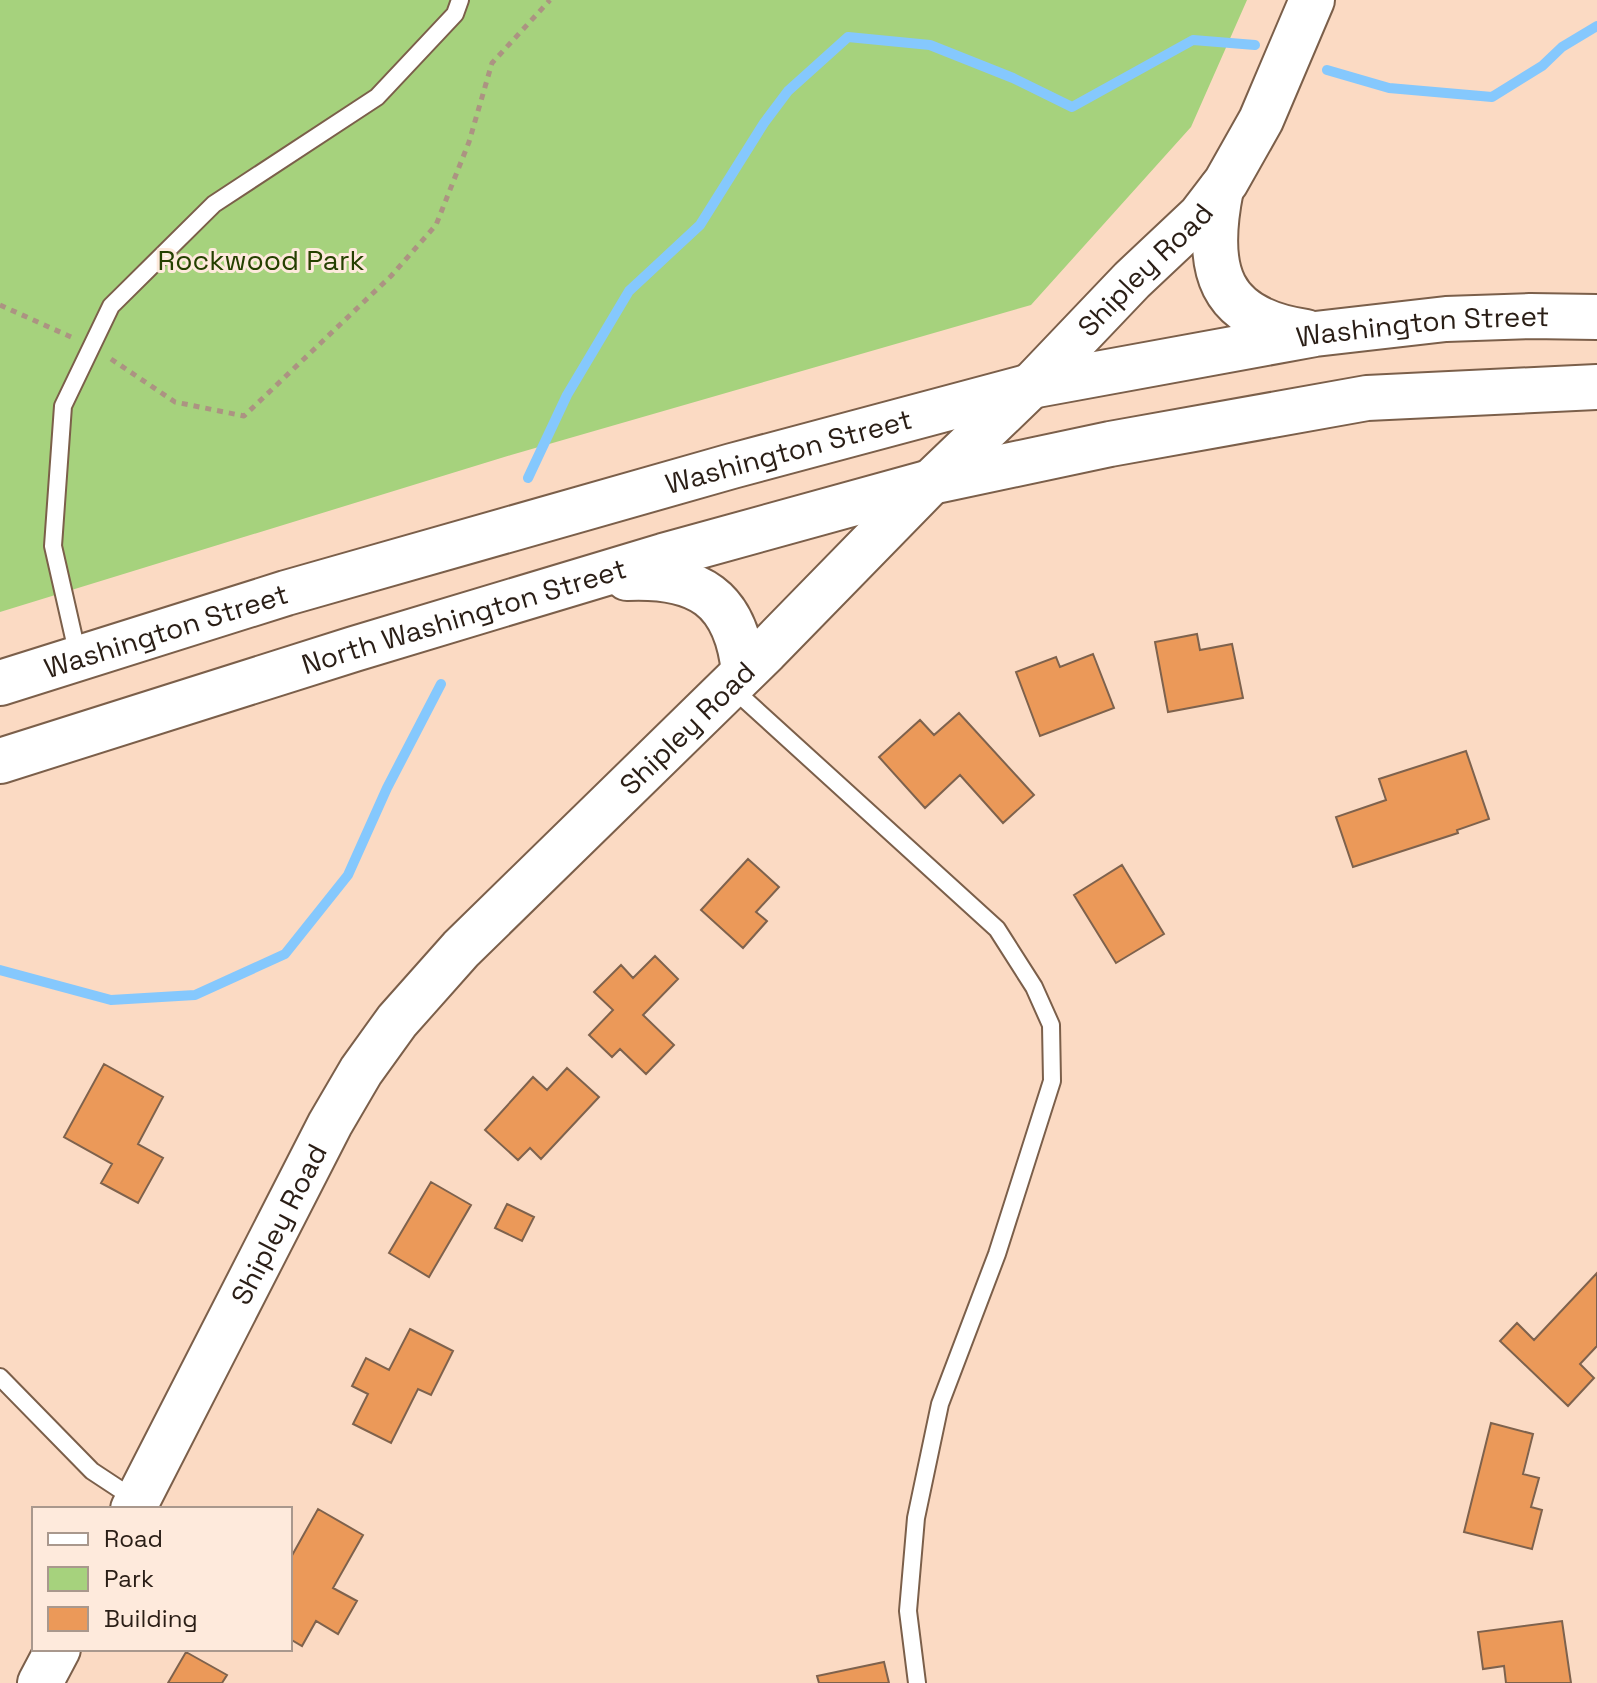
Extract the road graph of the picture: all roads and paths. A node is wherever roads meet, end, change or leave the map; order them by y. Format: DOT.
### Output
graph roads {
  1 [pos="460,0"];
  2 [pos="550,0"];
  3 [pos="1312,0"];
  4 [pos="1221,189"];
  5 [pos="0,305"];
  6 [pos="1597,317"];
  7 [pos="1315,334"];
  8 [pos="92,346"];
  9 [pos="1031,386"];
  10 [pos="1597,387"];
  11 [pos="931,482"];
  12 [pos="567,585"];
  13 [pos="79,658"];
  14 [pos="737,679"];
  15 [pos="0,683"];
  16 [pos="0,761"];
  17 [pos="0,1377"];
  18 [pos="135,1505"];
  19 [pos="57,1651"];
  20 [pos="40,1683"];
  21 [pos="917,1683"];
  1 -- 8 [label="lane"];
  2 -- 8 [label="path"];
  3 -- 4 [label="main road, Shipley Road"];
  4 -- 7 [label="main road"];
  4 -- 9 [label="main road, Shipley Road"];
  5 -- 8 [label="path"];
  6 -- 7 [label="main road, Washington Street"];
  7 -- 9 [label="main road, Washington Street"];
  8 -- 13 [label="lane"];
  9 -- 11 [label="main road, Shipley Road"];
  9 -- 13 [label="main road, Washington Street"];
  10 -- 11 [label="main road"];
  11 -- 12 [label="main road, North Washington Street"];
  11 -- 14 [label="main road, Shipley Road"];
  12 -- 14 [label="main road"];
  12 -- 16 [label="main road, North Washington Street"];
  13 -- 15 [label="main road, Washington Street"];
  14 -- 18 [label="main road, Shipley Road"];
  14 -- 21 [label="lane"];
  17 -- 18 [label="lane"];
  19 -- 20 [label="main road"];
}
